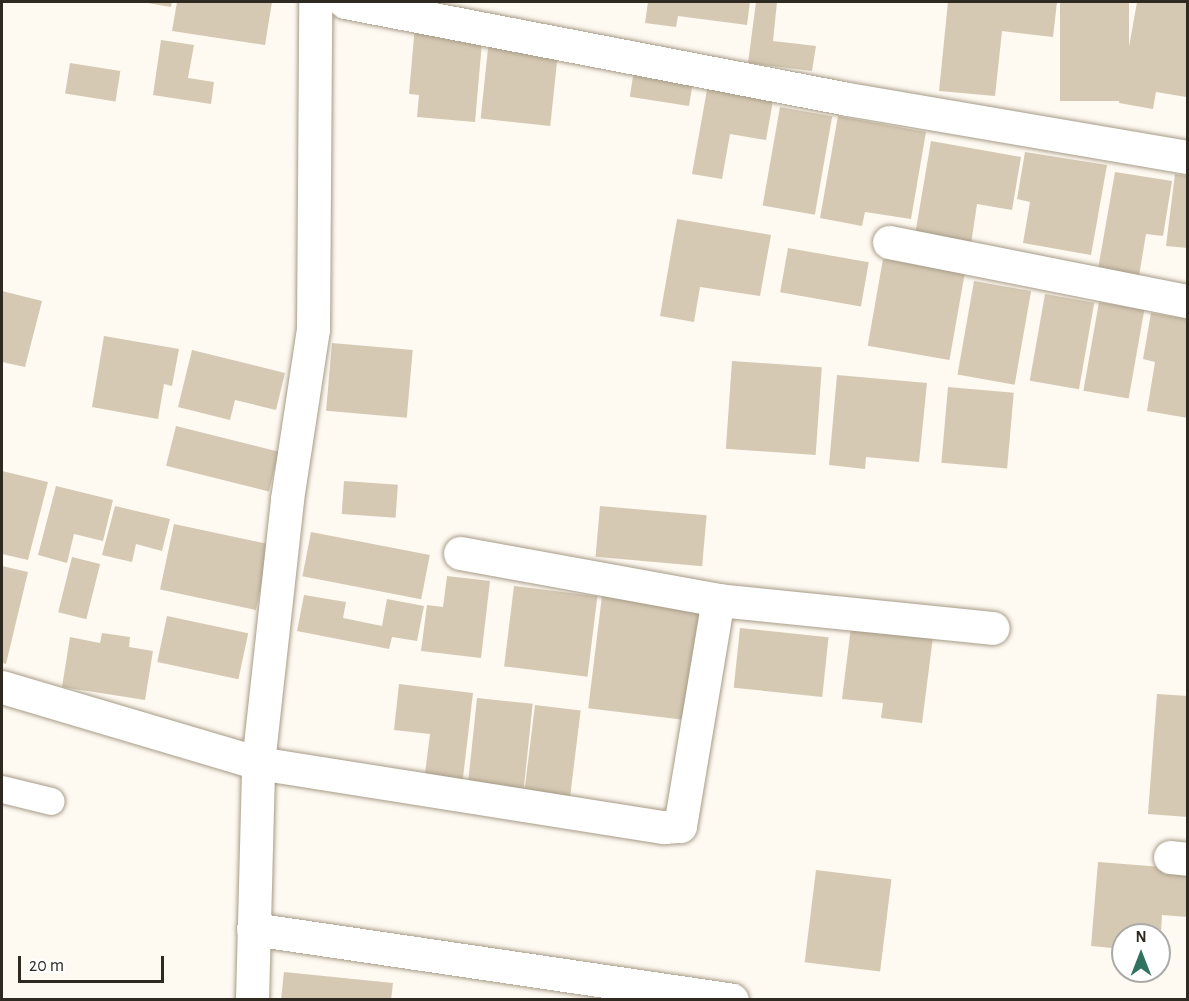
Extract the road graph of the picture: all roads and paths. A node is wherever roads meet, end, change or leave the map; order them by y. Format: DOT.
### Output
graph roads {
  1 [pos="315,2"];
  2 [pos="345,2"];
  3 [pos="1188,158"];
  4 [pos="890,242"];
  5 [pos="1188,301"];
  6 [pos="460,553"];
  7 [pos="718,600"];
  8 [pos="993,628"];
  9 [pos="2,687"];
  10 [pos="258,763"];
  11 [pos="2,789"];
  12 [pos="51,801"];
  13 [pos="253,929"];
  14 [pos="252,999"];
  15 [pos="732,999"];
  1 -- 10 [label="street"];
  2 -- 3 [label="street"];
  4 -- 5 [label="street"];
  6 -- 7 [label="street"];
  7 -- 8 [label="street"];
  7 -- 10 [label="street"];
  9 -- 10 [label="street"];
  10 -- 13 [label="street"];
  11 -- 12 [label="lane"];
  13 -- 14 [label="street"];
  13 -- 15 [label="street"];
}
